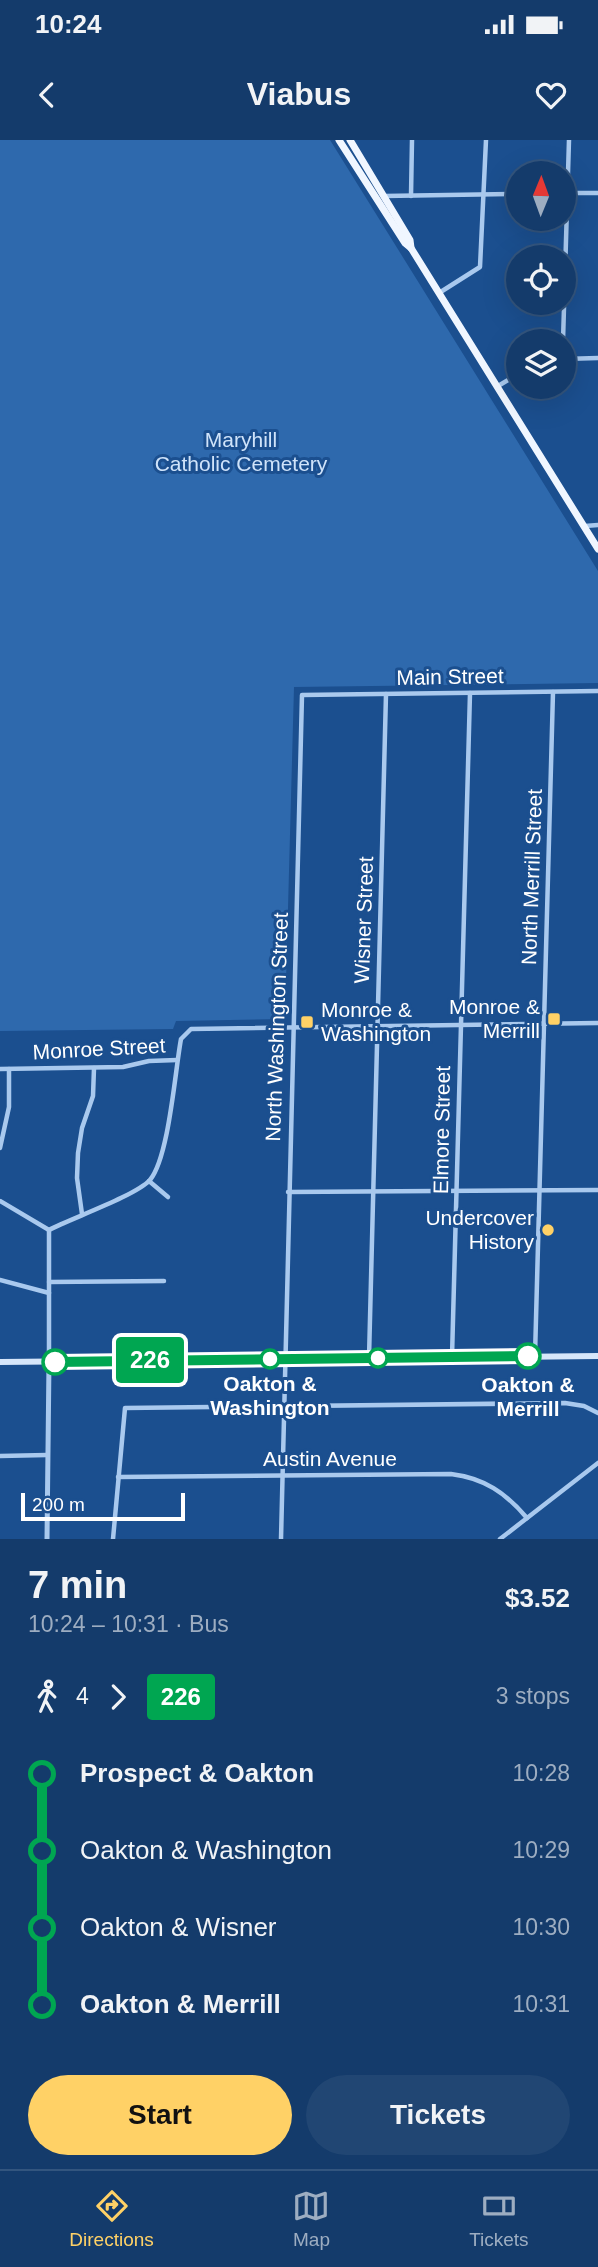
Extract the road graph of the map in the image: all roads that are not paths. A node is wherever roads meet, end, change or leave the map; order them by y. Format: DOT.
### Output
graph roads {
  1 [pos="339,140"];
  2 [pos="350,140"];
  3 [pos="412,140"];
  4 [pos="486,140"];
  5 [pos="569,140"];
  6 [pos="567,161"];
  7 [pos="576,193"];
  8 [pos="598,193"];
  9 [pos="506,194"];
  10 [pos="484,195"];
  11 [pos="384,196"];
  12 [pos="411,196"];
  13 [pos="564,231"];
  14 [pos="411,248"];
  15 [pos="439,293"];
  16 [pos="563,329"];
  17 [pos="598,358"];
  18 [pos="576,359"];
  19 [pos="506,381"];
  20 [pos="497,386"];
  21 [pos="598,525"];
  22 [pos="583,526"];
  23 [pos="598,549"];
  24 [pos="598,691"];
  25 [pos="553,692"];
  26 [pos="470,693"];
  27 [pos="386,694"];
  28 [pos="302,695"];
  29 [pos="598,1023"];
  30 [pos="544,1024"];
  31 [pos="460,1025"];
  32 [pos="377,1026"];
  33 [pos="293,1027"];
  34 [pos="177,1060"];
  35 [pos="94,1068"];
  36 [pos="0,1069"];
  37 [pos="9,1069"];
  38 [pos="0,1148"];
  39 [pos="149,1181"];
  40 [pos="539,1190"];
  41 [pos="598,1190"];
  42 [pos="456,1191"];
  43 [pos="288,1192"];
  44 [pos="373,1192"];
  45 [pos="168,1197"];
  46 [pos="0,1201"];
  47 [pos="82,1214"];
  48 [pos="49,1230"];
  49 [pos="0,1280"];
  50 [pos="164,1281"];
  51 [pos="49,1282"];
  52 [pos="49,1293"];
  53 [pos="535,1356"];
  54 [pos="598,1356"];
  55 [pos="452,1357"];
  56 [pos="369,1358"];
  57 [pos="284,1359"];
  58 [pos="0,1362"];
  59 [pos="49,1362"];
  60 [pos="283,1407"];
  61 [pos="598,1413"];
  62 [pos="47,1455"];
  63 [pos="0,1456"];
  64 [pos="598,1463"];
  65 [pos="282,1475"];
  66 [pos="118,1477"];
  67 [pos="527,1518"];
  68 [pos="47,1539"];
  69 [pos="113,1539"];
  70 [pos="281,1539"];
  71 [pos="500,1539"];
  1 -- 14 [label="main road"];
  2 -- 11 [label="main road"];
  3 -- 12 [label="street"];
  4 -- 10 [label="street"];
  5 -- 6 [label="street"];
  7 -- 8 [label="street"];
  9 -- 10 [label="street"];
  10 -- 12 [label="street"];
  10 -- 15 [label="street"];
  11 -- 12 [label="street"];
  11 -- 14 [label="main road"];
  13 -- 16 [label="street"];
  14 -- 15 [label="main road"];
  15 -- 20 [label="main road"];
  17 -- 18 [label="street"];
  19 -- 20 [label="street"];
  20 -- 22 [label="main road"];
  21 -- 22 [label="street"];
  22 -- 23 [label="main road"];
  24 -- 25 [label="street, Main Street"];
  25 -- 26 [label="street, Main Street"];
  25 -- 30 [label="street, North Merrill Street"];
  26 -- 27 [label="street, Main Street"];
  26 -- 31 [label="street, Elmore Street"];
  27 -- 28 [label="street, Main Street"];
  27 -- 32 [label="street, Wisner Street"];
  28 -- 33 [label="street, North Washington Street"];
  29 -- 30 [label="street, Monroe Street"];
  30 -- 31 [label="street, Monroe Street"];
  30 -- 40 [label="street, North Merrill Street"];
  31 -- 32 [label="street, Monroe Street"];
  31 -- 42 [label="street, Elmore Street"];
  32 -- 33 [label="street, Monroe Street"];
  32 -- 44 [label="street, Wisner Street"];
  33 -- 34 [label="street, Monroe Street"];
  33 -- 43 [label="street, North Washington Street"];
  34 -- 35 [label="street, Monroe Street"];
  34 -- 39 [label="street"];
  35 -- 37 [label="street, Monroe Street"];
  35 -- 47 [label="street"];
  36 -- 37 [label="street, Monroe Street"];
  37 -- 38 [label="street"];
  39 -- 45 [label="street"];
  39 -- 47 [label="street"];
  40 -- 41 [label="street"];
  40 -- 42 [label="street"];
  40 -- 53 [label="street, North Merrill Street"];
  42 -- 44 [label="street"];
  42 -- 55 [label="street, Elmore Street"];
  43 -- 44 [label="street"];
  43 -- 57 [label="street, North Washington Street"];
  44 -- 56 [label="street, Wisner Street"];
  46 -- 48 [label="street"];
  47 -- 48 [label="street"];
  48 -- 51 [label="street"];
  49 -- 52 [label="street"];
  50 -- 51 [label="street"];
  51 -- 52 [label="street"];
  52 -- 59 [label="street"];
  53 -- 54 [label="main road"];
  53 -- 55 [label="main road"];
  55 -- 56 [label="main road"];
  56 -- 57 [label="main road"];
  57 -- 59 [label="main road"];
  57 -- 60 [label="street, North Washington Street"];
  58 -- 59 [label="main road"];
  59 -- 62 [label="street"];
  60 -- 61 [label="street"];
  60 -- 65 [label="street, North Washington Street"];
  60 -- 66 [label="street"];
  62 -- 63 [label="street"];
  62 -- 68 [label="street"];
  64 -- 67 [label="street"];
  65 -- 66 [label="street, Austin Avenue"];
  65 -- 67 [label="street, Austin Avenue"];
  65 -- 70 [label="street, North Washington Street"];
  66 -- 69 [label="street"];
  67 -- 71 [label="street"];
}
